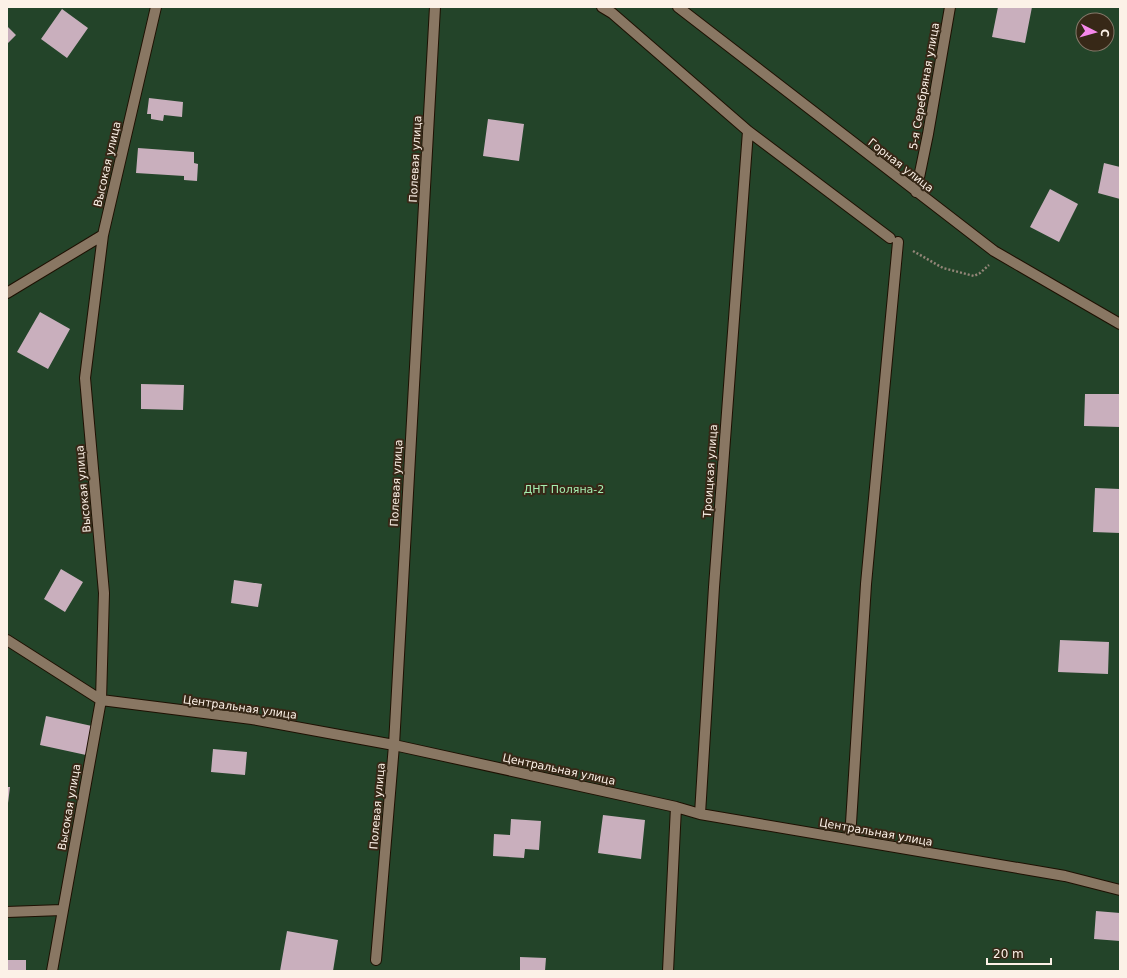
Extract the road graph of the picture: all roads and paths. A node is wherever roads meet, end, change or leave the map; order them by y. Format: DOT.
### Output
graph roads {
  1 [pos="156,7"];
  2 [pos="435,7"];
  3 [pos="602,7"];
  4 [pos="950,7"];
  5 [pos="682,8"];
  6 [pos="748,131"];
  7 [pos="916,192"];
  8 [pos="103,235"];
  9 [pos="894,240"];
  10 [pos="997,253"];
  11 [pos="7,292"];
  12 [pos="1120,324"];
  13 [pos="7,640"];
  14 [pos="101,700"];
  15 [pos="394,745"];
  16 [pos="676,807"];
  17 [pos="700,814"];
  18 [pos="850,839"];
  19 [pos="1120,890"];
  20 [pos="62,910"];
  21 [pos="7,912"];
  22 [pos="376,960"];
  23 [pos="52,971"];
  24 [pos="668,971"];
  1 -- 8 [label="street, Высокая улица"];
  2 -- 15 [label="street, Полевая улица"];
  3 -- 6 [label="street"];
  4 -- 7 [label="street, 5-я Серебряная улица"];
  5 -- 7 [label="street, Горная улица"];
  6 -- 9 [label="street"];
  6 -- 17 [label="street, Троицкая улица"];
  7 -- 10 [label="street, Горная улица"];
  8 -- 11 [label="street"];
  8 -- 14 [label="street, Высокая улица"];
  9 -- 10 [label="path"];
  9 -- 18 [label="street"];
  10 -- 12 [label="street, Горная улица"];
  13 -- 14 [label="street, Центральная улица"];
  14 -- 15 [label="street, Центральная улица"];
  14 -- 20 [label="street, Высокая улица"];
  15 -- 16 [label="street, Центральная улица"];
  15 -- 22 [label="street, Полевая улица"];
  16 -- 17 [label="street, Центральная улица"];
  16 -- 24 [label="street"];
  17 -- 18 [label="street, Центральная улица"];
  18 -- 19 [label="street, Центральная улица"];
  20 -- 21 [label="street"];
  20 -- 23 [label="street, Высокая улица"];
}
